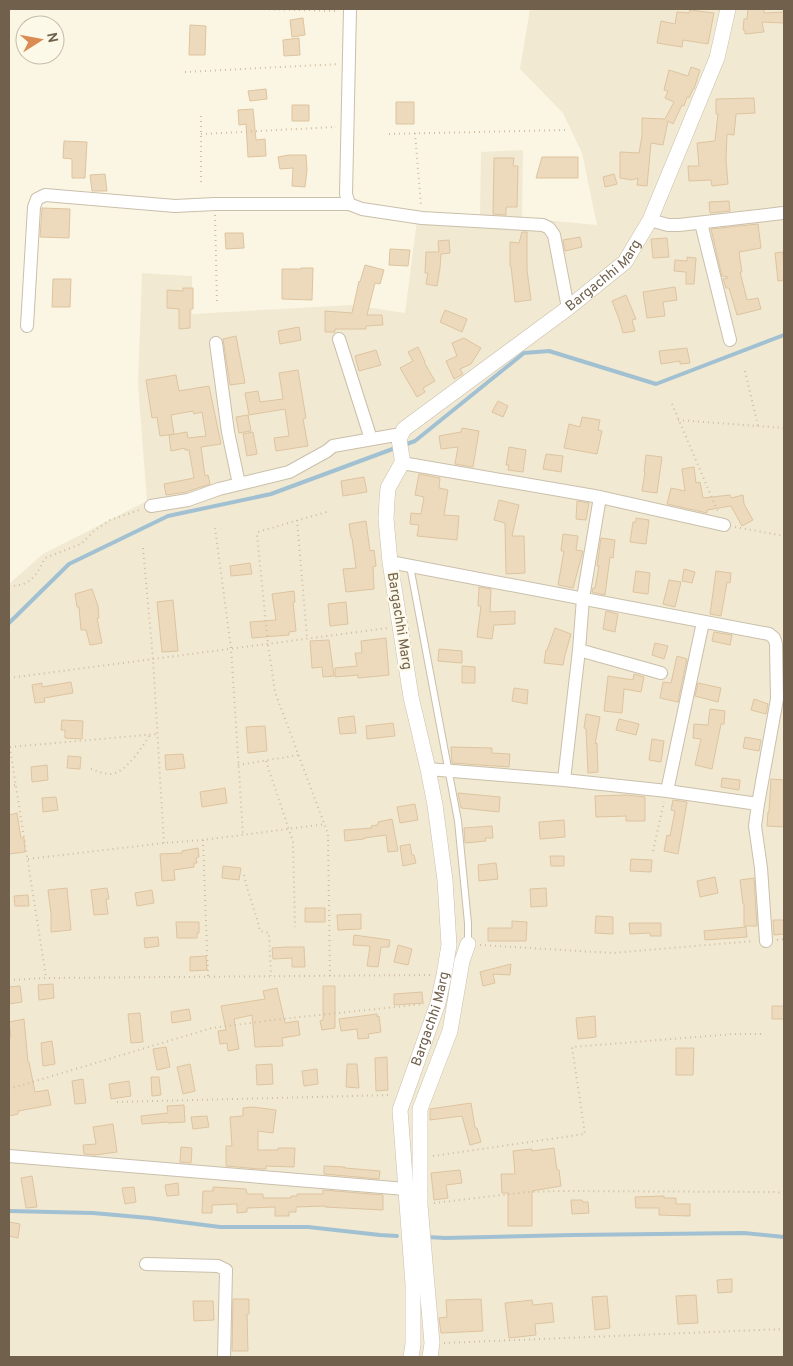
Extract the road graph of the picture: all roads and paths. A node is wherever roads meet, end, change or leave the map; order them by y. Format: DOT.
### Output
graph roads {
  1 [pos="259,9"];
  2 [pos="728,9"];
  3 [pos="350,10"];
  4 [pos="348,63"];
  5 [pos="185,72"];
  6 [pos="202,115"];
  7 [pos="347,126"];
  8 [pos="565,130"];
  9 [pos="415,133"];
  10 [pos="201,134"];
  11 [pos="389,134"];
  12 [pos="201,182"];
  13 [pos="215,204"];
  14 [pos="349,204"];
  15 [pos="783,213"];
  16 [pos="422,218"];
  17 [pos="650,220"];
  18 [pos="701,224"];
  19 [pos="217,305"];
  20 [pos="568,308"];
  21 [pos="28,326"];
  22 [pos="339,339"];
  23 [pos="730,340"];
  24 [pos="216,343"];
  25 [pos="745,371"];
  26 [pos="672,404"];
  27 [pos="678,420"];
  28 [pos="758,426"];
  29 [pos="784,428"];
  30 [pos="400,437"];
  31 [pos="371,439"];
  32 [pos="402,461"];
  33 [pos="239,484"];
  34 [pos="600,497"];
  35 [pos="151,506"];
  36 [pos="330,511"];
  37 [pos="297,520"];
  38 [pos="724,525"];
  39 [pos="215,528"];
  40 [pos="784,536"];
  41 [pos="143,548"];
  42 [pos="390,562"];
  43 [pos="410,566"];
  44 [pos="9,586"];
  45 [pos="583,598"];
  46 [pos="703,622"];
  47 [pos="399,626"];
  48 [pos="308,638"];
  49 [pos="268,644"];
  50 [pos="231,648"];
  51 [pos="579,650"];
  52 [pos="153,659"];
  53 [pos="661,673"];
  54 [pos="9,678"];
  55 [pos="157,734"];
  56 [pos="150,735"];
  57 [pos="9,742"];
  58 [pos="10,748"];
  59 [pos="299,755"];
  60 [pos="266,761"];
  61 [pos="238,765"];
  62 [pos="91,769"];
  63 [pos="428,769"];
  64 [pos="448,770"];
  65 [pos="564,780"];
  66 [pos="9,786"];
  67 [pos="16,786"];
  68 [pos="667,791"];
  69 [pos="758,804"];
  70 [pos="326,824"];
  71 [pos="288,829"];
  72 [pos="243,834"];
  73 [pos="203,840"];
  74 [pos="164,843"];
  75 [pos="653,850"];
  76 [pos="28,859"];
  77 [pos="244,875"];
  78 [pos="294,927"];
  79 [pos="784,939"];
  80 [pos="766,941"];
  81 [pos="468,944"];
  82 [pos="444,975"];
  83 [pos="330,976"];
  84 [pos="208,977"];
  85 [pos="271,977"];
  86 [pos="46,978"];
  87 [pos="9,980"];
  88 [pos="438,1003"];
  89 [pos="764,1034"];
  90 [pos="9,1089"];
  91 [pos="405,1095"];
  92 [pos="118,1102"];
  93 [pos="9,1156"];
  94 [pos="420,1158"];
  95 [pos="406,1189"];
  96 [pos="784,1193"];
  97 [pos="420,1205"];
  98 [pos="146,1264"];
  99 [pos="784,1329"];
  100 [pos="431,1350"];
  101 [pos="224,1357"];
  102 [pos="411,1357"];
  1 -- 3 [label="path"];
  2 -- 17 [label="street, Bargachhi Marg"];
  3 -- 4 [label="street"];
  4 -- 5 [label="path"];
  4 -- 7 [label="street"];
  6 -- 10 [label="path"];
  7 -- 10 [label="path"];
  7 -- 14 [label="street"];
  8 -- 9 [label="path"];
  9 -- 11 [label="path"];
  9 -- 16 [label="path"];
  10 -- 12 [label="path"];
  13 -- 14 [label="street"];
  13 -- 19 [label="path"];
  13 -- 21 [label="street"];
  14 -- 16 [label="street"];
  15 -- 18 [label="street"];
  16 -- 20 [label="street"];
  17 -- 18 [label="street"];
  17 -- 20 [label="street, Bargachhi Marg"];
  18 -- 23 [label="street"];
  20 -- 30 [label="street, Bargachhi Marg"];
  22 -- 31 [label="street"];
  24 -- 33 [label="street"];
  25 -- 28 [label="path"];
  26 -- 27 [label="path"];
  27 -- 28 [label="path"];
  27 -- 38 [label="path"];
  28 -- 29 [label="path"];
  30 -- 31 [label="street"];
  30 -- 32 [label="street"];
  31 -- 33 [label="street"];
  32 -- 34 [label="street"];
  32 -- 42 [label="street, Bargachhi Marg"];
  33 -- 35 [label="street"];
  34 -- 38 [label="street"];
  34 -- 45 [label="street"];
  35 -- 44 [label="path"];
  36 -- 37 [label="path"];
  37 -- 48 [label="path"];
  37 -- 49 [label="path"];
  38 -- 40 [label="path"];
  39 -- 50 [label="path"];
  41 -- 52 [label="path"];
  42 -- 43 [label="street"];
  42 -- 47 [label="street, Bargachhi Marg"];
  43 -- 45 [label="street"];
  43 -- 64 [label="lane"];
  45 -- 46 [label="street"];
  45 -- 51 [label="street"];
  46 -- 68 [label="street"];
  46 -- 69 [label="street"];
  47 -- 48 [label="path"];
  47 -- 63 [label="street, Bargachhi Marg"];
  48 -- 49 [label="path"];
  49 -- 50 [label="path"];
  49 -- 59 [label="path"];
  50 -- 52 [label="path"];
  50 -- 61 [label="path"];
  51 -- 53 [label="street"];
  51 -- 65 [label="street"];
  52 -- 54 [label="path"];
  52 -- 55 [label="path"];
  55 -- 56 [label="path"];
  55 -- 74 [label="path"];
  56 -- 58 [label="path"];
  56 -- 62 [label="path"];
  57 -- 58 [label="path"];
  58 -- 67 [label="path"];
  59 -- 60 [label="path"];
  59 -- 70 [label="path"];
  60 -- 61 [label="path"];
  60 -- 71 [label="path"];
  61 -- 72 [label="path"];
  63 -- 64 [label="street"];
  63 -- 82 [label="street, Bargachhi Marg"];
  64 -- 65 [label="street"];
  64 -- 81 [label="lane"];
  65 -- 68 [label="street"];
  66 -- 67 [label="path"];
  67 -- 76 [label="path"];
  68 -- 69 [label="street"];
  68 -- 75 [label="path"];
  69 -- 80 [label="street"];
  70 -- 71 [label="path"];
  70 -- 83 [label="path"];
  71 -- 72 [label="path"];
  71 -- 78 [label="path"];
  72 -- 73 [label="path"];
  73 -- 74 [label="path"];
  73 -- 84 [label="path"];
  74 -- 76 [label="path"];
  76 -- 86 [label="path"];
  77 -- 85 [label="path"];
  79 -- 80 [label="path"];
  80 -- 81 [label="path"];
  81 -- 94 [label="street"];
  82 -- 83 [label="path"];
  82 -- 88 [label="street, Bargachhi Marg"];
  83 -- 85 [label="path"];
  84 -- 85 [label="path"];
  84 -- 86 [label="path"];
  86 -- 87 [label="path"];
  88 -- 90 [label="path"];
  88 -- 91 [label="street, Bargachhi Marg"];
  89 -- 94 [label="path"];
  91 -- 92 [label="path"];
  91 -- 95 [label="street, Bargachhi Marg"];
  93 -- 95 [label="street"];
  94 -- 97 [label="street"];
  95 -- 102 [label="street, Bargachhi Marg"];
  96 -- 97 [label="path"];
  97 -- 100 [label="street"];
  98 -- 101 [label="street"];
  99 -- 100 [label="path"];
}
